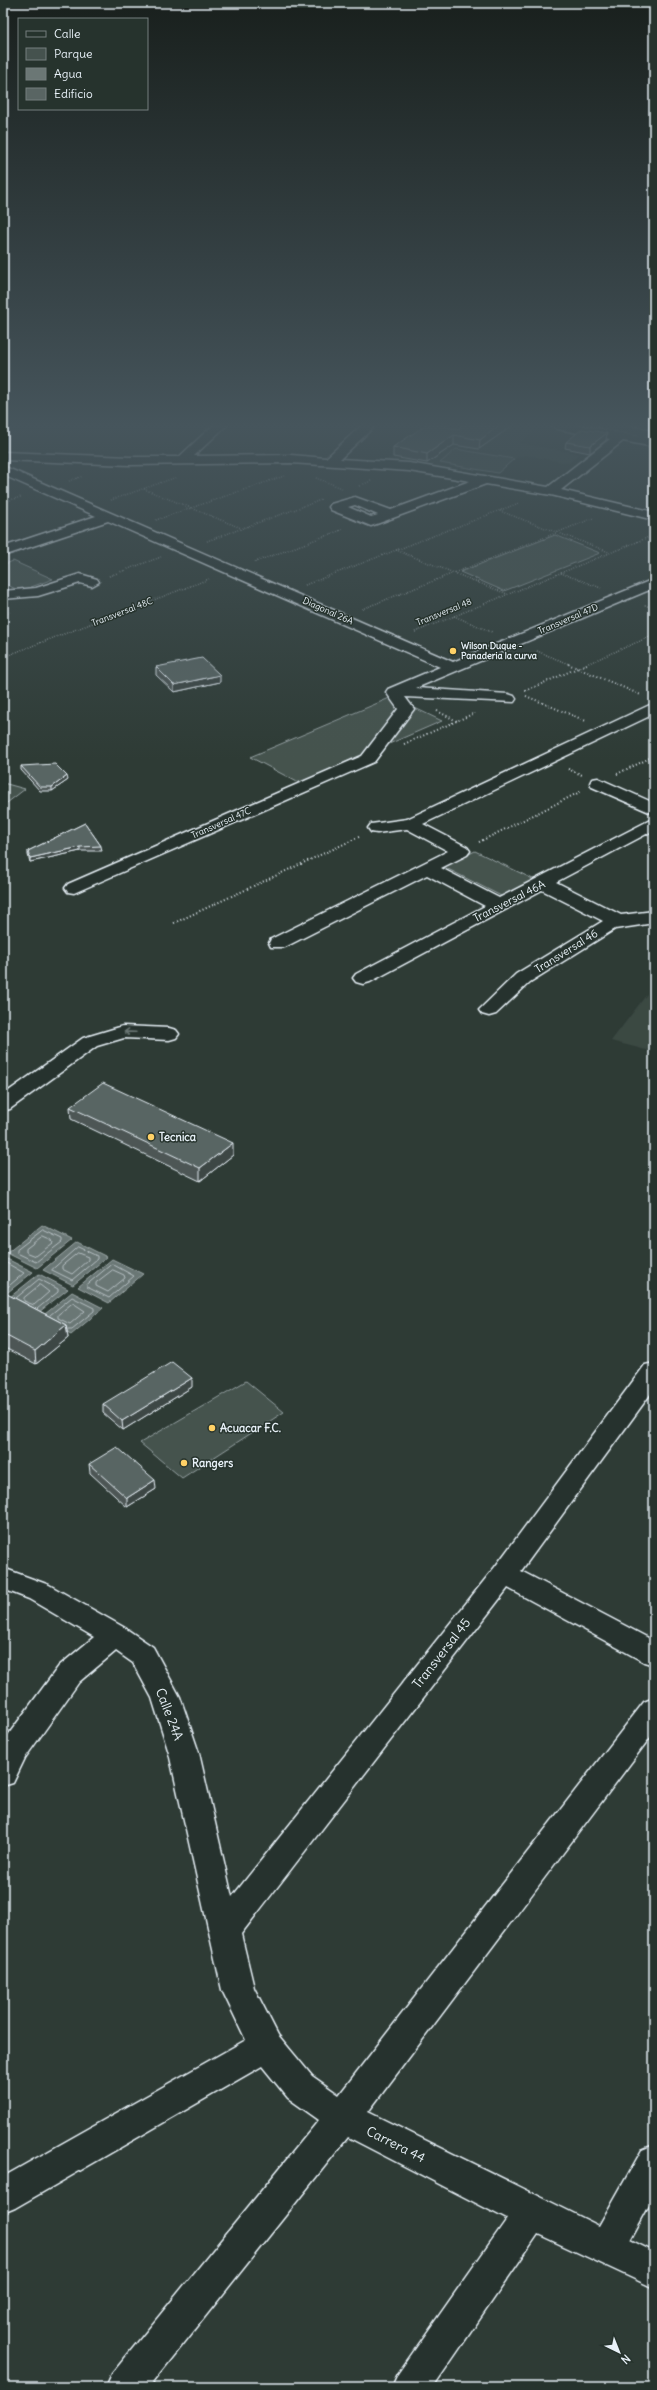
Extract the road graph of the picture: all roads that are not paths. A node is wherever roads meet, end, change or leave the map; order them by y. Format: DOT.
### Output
graph roads {
  1 [pos="49,537"];
  2 [pos="157,537"];
  3 [pos="3,552"];
  4 [pos="92,582"];
  5 [pos="654,583"];
  6 [pos="3,595"];
  7 [pos="454,667"];
  8 [pos="394,692"];
  9 [pos="514,696"];
  10 [pos="649,702"];
  11 [pos="598,783"];
  12 [pos="654,809"];
  13 [pos="654,823"];
  14 [pos="410,824"];
  15 [pos="377,828"];
  16 [pos="428,868"];
  17 [pos="543,883"];
  18 [pos="74,888"];
  19 [pos="499,906"];
  20 [pos="654,917"];
  21 [pos="618,921"];
  22 [pos="278,943"];
  23 [pos="363,978"];
  24 [pos="490,1010"];
  25 [pos="169,1034"];
  26 [pos="3,1106"];
  27 [pos="654,1371"];
  28 [pos="504,1574"];
  29 [pos="3,1578"];
  30 [pos="115,1636"];
  31 [pos="654,1654"];
  32 [pos="654,1710"];
  33 [pos="3,1774"];
  34 [pos="224,1932"];
  35 [pos="266,2046"];
  36 [pos="343,2117"];
  37 [pos="654,2162"];
  38 [pos="3,2196"];
  39 [pos="532,2213"];
  40 [pos="606,2249"];
  41 [pos="654,2270"];
  42 [pos="126,2387"];
  43 [pos="411,2387"];
  1 -- 3 [label="street"];
  2 -- 7 [label="street, Diagonal 26A"];
  4 -- 6 [label="street"];
  5 -- 7 [label="street, Transversal 47D"];
  7 -- 8 [label="street, Transversal 47D"];
  8 -- 9 [label="street"];
  8 -- 18 [label="street, Transversal 47C"];
  10 -- 14 [label="street"];
  11 -- 12 [label="street"];
  13 -- 17 [label="street, Transversal 46A"];
  14 -- 15 [label="street"];
  14 -- 16 [label="street"];
  16 -- 19 [label="street"];
  16 -- 22 [label="street"];
  17 -- 19 [label="street, Transversal 46A"];
  17 -- 21 [label="street"];
  19 -- 23 [label="street, Transversal 46A"];
  20 -- 21 [label="street, Transversal 46"];
  21 -- 24 [label="street, Transversal 46"];
  25 -- 26 [label="street, one-way"];
  27 -- 28 [label="street, Transversal 45"];
  28 -- 31 [label="street"];
  28 -- 34 [label="street, Transversal 45"];
  29 -- 30 [label="street, Calle 24A"];
  30 -- 33 [label="street"];
  30 -- 34 [label="street, Calle 24A"];
  32 -- 36 [label="street"];
  34 -- 35 [label="street, Carrera 44"];
  35 -- 36 [label="street, Carrera 44"];
  35 -- 38 [label="street"];
  36 -- 39 [label="street, Carrera 44"];
  36 -- 42 [label="street"];
  37 -- 40 [label="street"];
  39 -- 40 [label="street, Carrera 44"];
  39 -- 43 [label="street"];
  40 -- 41 [label="street, Carrera 44"];
}
